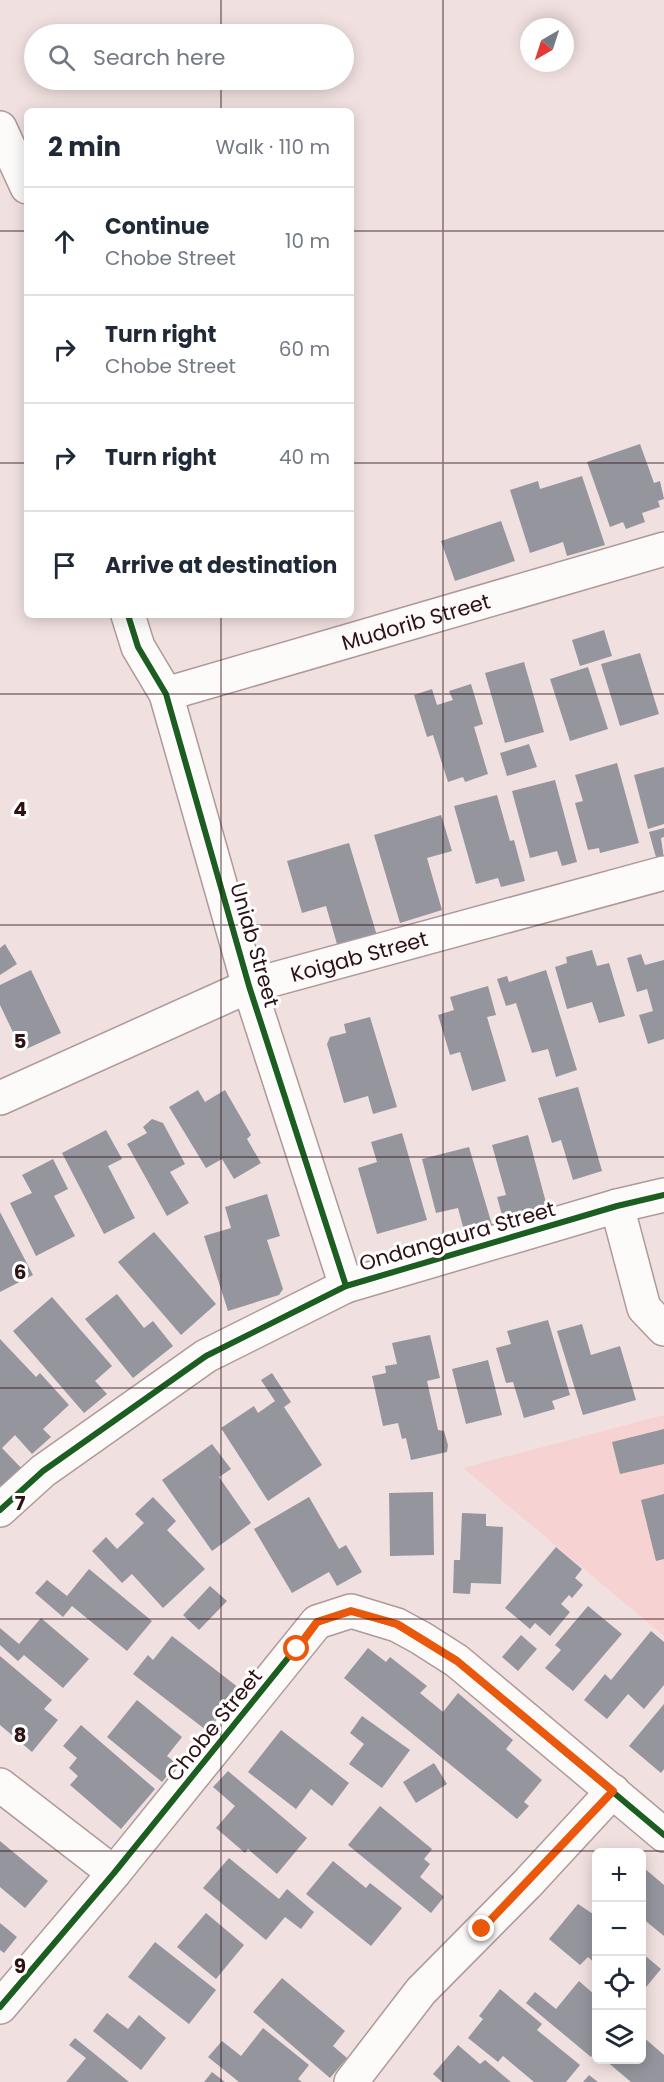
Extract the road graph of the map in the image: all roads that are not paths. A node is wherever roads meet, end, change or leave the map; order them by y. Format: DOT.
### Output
graph roads {
  1 [pos="0,128"];
  2 [pos="24,181"];
  3 [pos="664,549"];
  4 [pos="129,618"];
  5 [pos="166,694"];
  6 [pos="664,873"];
  7 [pos="249,986"];
  8 [pos="0,1098"];
  9 [pos="664,1195"];
  10 [pos="617,1206"];
  11 [pos="346,1286"];
  12 [pos="664,1329"];
  13 [pos="0,1510"];
  14 [pos="0,1785"];
  15 [pos="613,1791"];
  16 [pos="664,1834"];
  17 [pos="114,1873"];
  18 [pos="0,2007"];
  19 [pos="351,2082"];
  1 -- 2 [label="street"];
  3 -- 5 [label="street, Mudorib Street"];
  4 -- 5 [label="street, Uniab Street"];
  5 -- 7 [label="street, Uniab Street"];
  6 -- 7 [label="street, Koigab Street"];
  7 -- 8 [label="street, Koigab Street"];
  7 -- 11 [label="street, Uniab Street"];
  9 -- 10 [label="street, Ondangaura Street"];
  10 -- 11 [label="street, Ondangaura Street"];
  10 -- 12 [label="street"];
  11 -- 13 [label="street, Ondangaura Street"];
  14 -- 17 [label="street"];
  15 -- 16 [label="street, Chobe Street"];
  15 -- 17 [label="street, Chobe Street"];
  15 -- 19 [label="street"];
  17 -- 18 [label="street, Chobe Street"];
}
